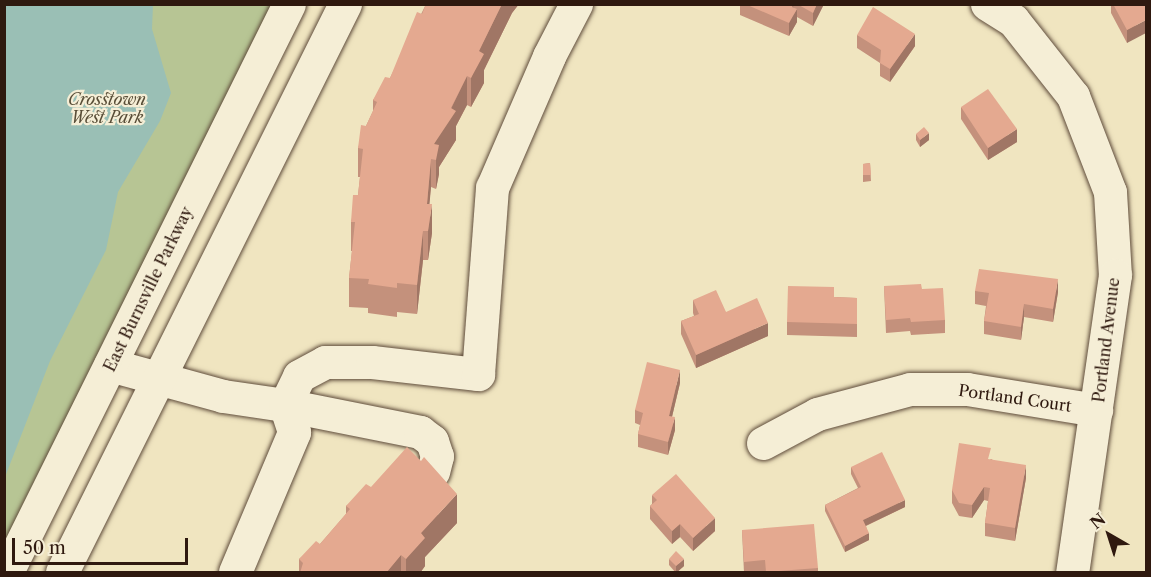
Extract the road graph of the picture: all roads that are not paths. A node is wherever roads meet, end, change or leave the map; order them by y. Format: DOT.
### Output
graph roads {
  1 [pos="290,4"];
  2 [pos="345,4"];
  3 [pos="576,4"];
  4 [pos="1009,10"];
  5 [pos="110,365"];
  6 [pos="160,376"];
  7 [pos="285,405"];
  8 [pos="1096,410"];
  9 [pos="763,442"];
  10 [pos="433,472"];
  11 [pos="7,573"];
  12 [pos="62,573"];
  13 [pos="235,573"];
  14 [pos="1072,573"];
  1 -- 5 [label="street, East Burnsville Parkway"];
  2 -- 6 [label="street"];
  3 -- 7 [label="street"];
  4 -- 8 [label="street, Portland Avenue"];
  5 -- 6 [label="street"];
  5 -- 11 [label="street, East Burnsville Parkway"];
  6 -- 7 [label="street"];
  6 -- 12 [label="street"];
  7 -- 10 [label="street"];
  7 -- 13 [label="street"];
  8 -- 9 [label="street, Portland Court"];
  8 -- 14 [label="street, Portland Avenue"];
}
